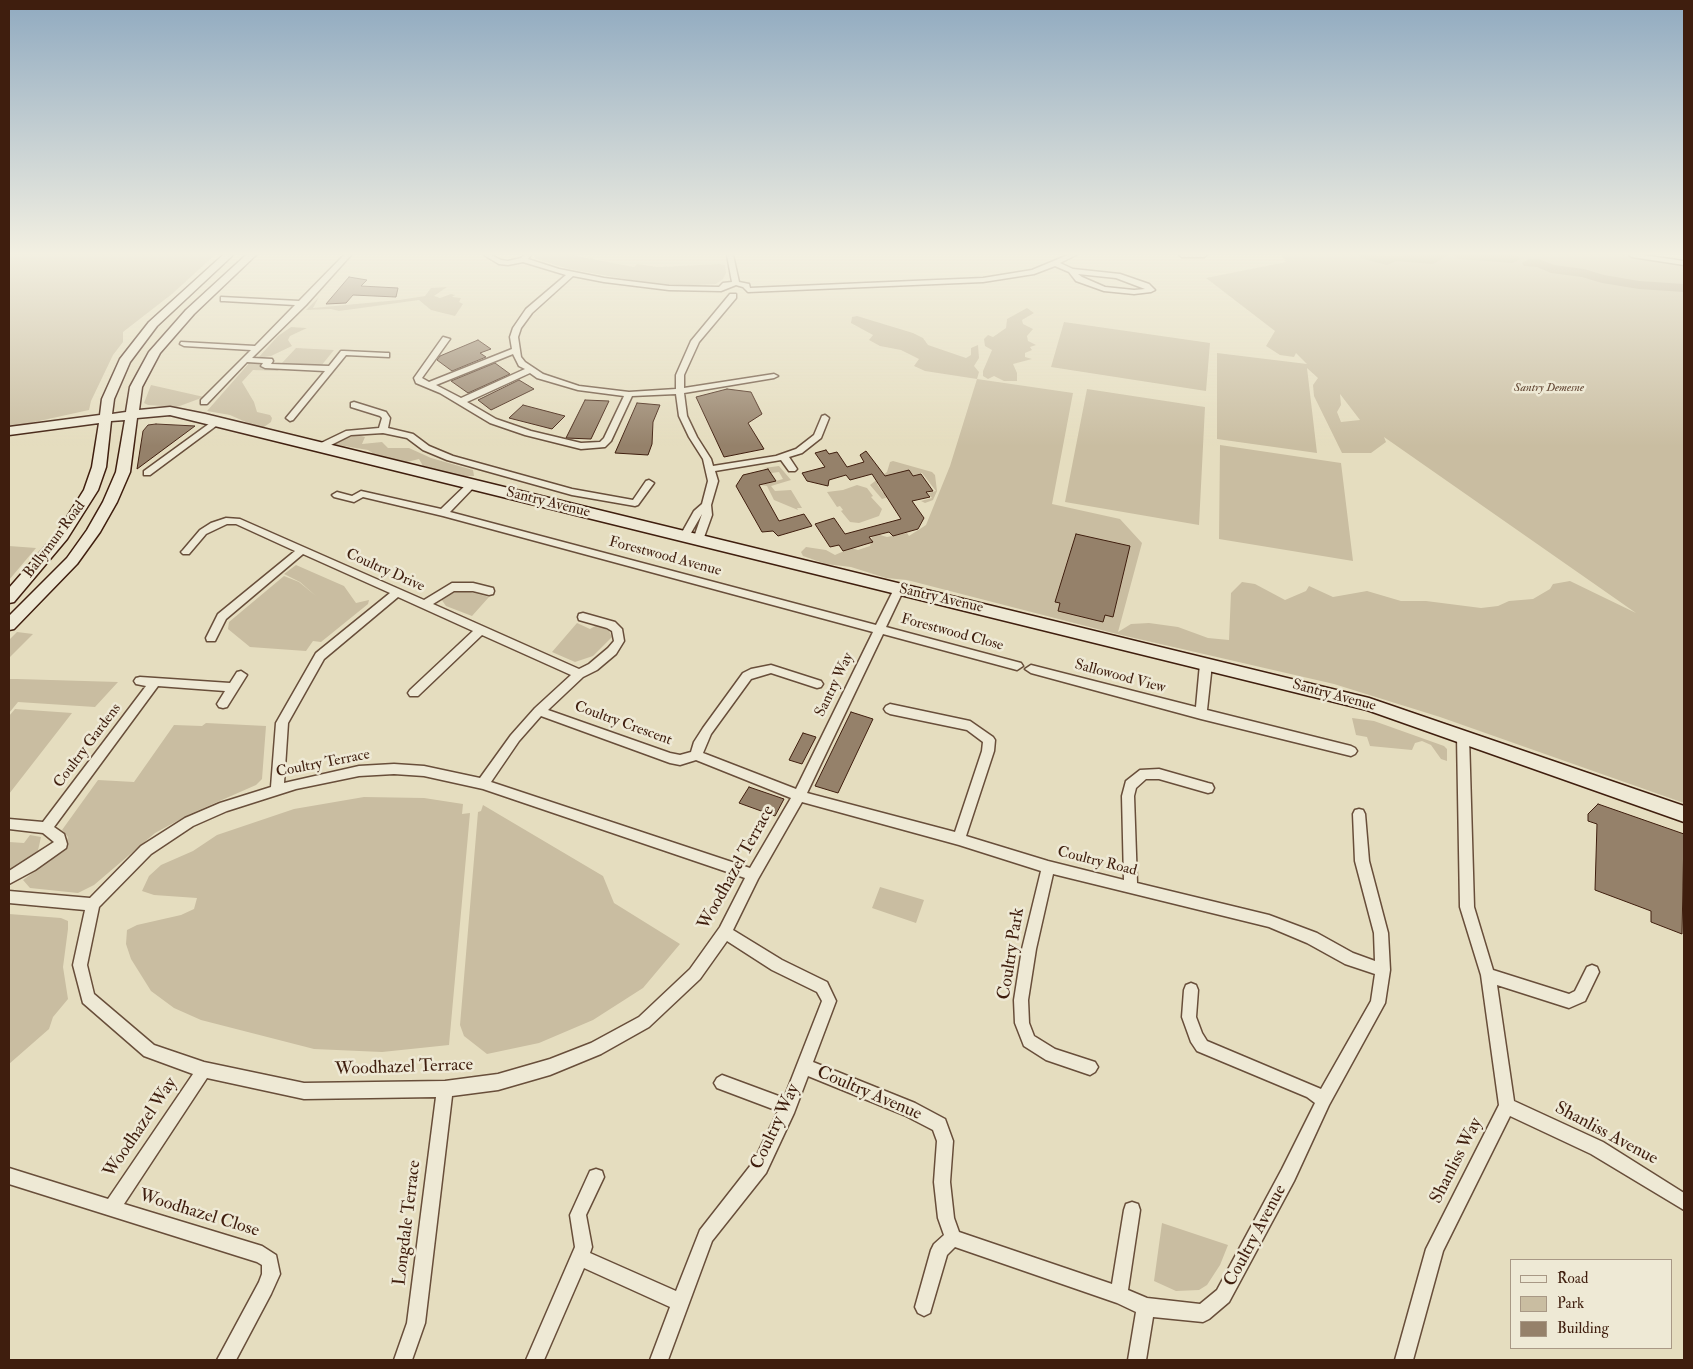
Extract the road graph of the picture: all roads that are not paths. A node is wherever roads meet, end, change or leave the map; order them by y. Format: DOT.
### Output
graph roads {
  1 [pos="158,319"];
  2 [pos="184,319"];
  3 [pos="287,319"];
  4 [pos="522,319"];
  5 [pos="714,319"];
  6 [pos="446,339"];
  7 [pos="257,348"];
  8 [pos="514,350"];
  9 [pos="188,354"];
  10 [pos="385,356"];
  11 [pos="246,360"];
  12 [pos="331,369"];
  13 [pos="530,370"];
  14 [pos="774,376"];
  15 [pos="429,385"];
  16 [pos="679,392"];
  17 [pos="628,394"];
  18 [pos="462,401"];
  19 [pos="204,402"];
  20 [pos="354,405"];
  21 [pos="133,416"];
  22 [pos="280,417"];
  23 [pos="825,418"];
  24 [pos="105,419"];
  25 [pos="217,421"];
  26 [pos="383,430"];
  27 [pos="9,431"];
  28 [pos="322,446"];
  29 [pos="784,457"];
  30 [pos="711,469"];
  31 [pos="792,469"];
  32 [pos="147,474"];
  33 [pos="649,483"];
  34 [pos="472,484"];
  35 [pos="337,495"];
  36 [pos="443,513"];
  37 [pos="692,538"];
  38 [pos="302,550"];
  39 [pos="186,552"];
  40 [pos="899,589"];
  41 [pos="489,591"];
  42 [pos="397,593"];
  43 [pos="9,598"];
  44 [pos="424,604"];
  45 [pos="583,617"];
  46 [pos="9,625"];
  47 [pos="480,630"];
  48 [pos="879,630"];
  49 [pos="211,638"];
  50 [pos="1206,664"];
  51 [pos="1017,666"];
  52 [pos="1031,670"];
  53 [pos="578,674"];
  54 [pos="241,675"];
  55 [pos="140,681"];
  56 [pos="155,682"];
  57 [pos="817,684"];
  58 [pos="233,687"];
  59 [pos="414,693"];
  60 [pos="223,704"];
  61 [pos="890,709"];
  62 [pos="539,711"];
  63 [pos="1202,714"];
  64 [pos="1463,740"];
  65 [pos="1351,751"];
  66 [pos="696,755"];
  67 [pos="483,784"];
  68 [pos="1208,788"];
  69 [pos="277,789"];
  70 [pos="799,796"];
  71 [pos="1359,814"];
  72 [pos="1684,814"];
  73 [pos="9,824"];
  74 [pos="46,828"];
  75 [pos="958,839"];
  76 [pos="1048,867"];
  77 [pos="753,875"];
  78 [pos="9,878"];
  79 [pos="1131,887"];
  80 [pos="9,898"];
  81 [pos="93,904"];
  82 [pos="725,932"];
  83 [pos="1383,970"];
  84 [pos="1592,972"];
  85 [pos="1488,975"];
  86 [pos="1191,990"];
  87 [pos="803,1066"];
  88 [pos="1090,1067"];
  89 [pos="204,1070"];
  90 [pos="722,1083"];
  91 [pos="445,1089"];
  92 [pos="1324,1100"];
  93 [pos="1507,1106"];
  94 [pos="788,1108"];
  95 [pos="9,1176"];
  96 [pos="596,1176"];
  97 [pos="1684,1202"];
  98 [pos="111,1208"];
  99 [pos="1132,1210"];
  100 [pos="954,1238"];
  101 [pos="580,1257"];
  102 [pos="1119,1295"];
  103 [pos="682,1303"];
  104 [pos="924,1307"];
  105 [pos="1146,1307"];
  106 [pos="226,1360"];
  107 [pos="403,1360"];
  108 [pos="535,1360"];
  109 [pos="659,1360"];
  110 [pos="1137,1360"];
  111 [pos="1404,1360"];
  1 -- 24 [label="main road"];
  2 -- 21 [label="main road"];
  3 -- 7 [label="street"];
  4 -- 8 [label="street"];
  5 -- 16 [label="street"];
  6 -- 15 [label="street"];
  7 -- 9 [label="street"];
  7 -- 11 [label="street"];
  8 -- 13 [label="street"];
  8 -- 15 [label="street"];
  10 -- 12 [label="street"];
  11 -- 12 [label="street"];
  11 -- 19 [label="street"];
  12 -- 22 [label="street"];
  13 -- 17 [label="street"];
  13 -- 18 [label="street"];
  14 -- 16 [label="street"];
  15 -- 18 [label="street"];
  16 -- 17 [label="street"];
  16 -- 30 [label="street"];
  17 -- 18 [label="street"];
  20 -- 26 [label="street"];
  21 -- 24 [label="main road, Santry Avenue"];
  21 -- 25 [label="main road, Santry Avenue"];
  21 -- 46 [label="main road, Ballymun Road"];
  23 -- 29 [label="street"];
  24 -- 27 [label="main road, Santry Avenue"];
  24 -- 43 [label="main road, Ballymun Road"];
  25 -- 28 [label="main road, Santry Avenue"];
  25 -- 32 [label="street"];
  26 -- 28 [label="street"];
  26 -- 33 [label="street"];
  28 -- 34 [label="main road, Santry Avenue"];
  29 -- 30 [label="street"];
  29 -- 31 [label="street"];
  30 -- 37 [label="street"];
  34 -- 36 [label="street"];
  34 -- 37 [label="main road, Santry Avenue"];
  35 -- 36 [label="street, Forestwood Avenue"];
  36 -- 48 [label="street, Forestwood Avenue"];
  37 -- 40 [label="main road, Santry Avenue"];
  38 -- 39 [label="street, Coultry Drive"];
  38 -- 42 [label="street, Coultry Drive"];
  38 -- 49 [label="street"];
  40 -- 48 [label="street, Santry Way"];
  40 -- 50 [label="main road, Santry Avenue"];
  41 -- 44 [label="street"];
  42 -- 44 [label="street, Coultry Drive"];
  42 -- 69 [label="street"];
  44 -- 47 [label="street, Coultry Drive"];
  45 -- 53 [label="street"];
  47 -- 53 [label="street, Coultry Drive"];
  47 -- 59 [label="street"];
  48 -- 51 [label="street, Forestwood Close"];
  48 -- 70 [label="street, Santry Way"];
  50 -- 63 [label="street"];
  50 -- 64 [label="main road, Santry Avenue"];
  52 -- 63 [label="street, Sallowood View"];
  53 -- 62 [label="street"];
  54 -- 58 [label="street"];
  55 -- 56 [label="street"];
  56 -- 58 [label="street"];
  56 -- 74 [label="street, Coultry Gardens"];
  57 -- 66 [label="street"];
  58 -- 60 [label="street"];
  61 -- 75 [label="street"];
  62 -- 66 [label="street, Coultry Crescent"];
  62 -- 67 [label="street"];
  63 -- 65 [label="street, Sallowood View"];
  64 -- 72 [label="main road, Santry Avenue"];
  64 -- 85 [label="street"];
  66 -- 70 [label="street, Coultry Crescent"];
  67 -- 69 [label="street, Coultry Terrace"];
  67 -- 77 [label="street, Coultry Terrace"];
  68 -- 79 [label="street"];
  69 -- 81 [label="street, Coultry Terrace"];
  70 -- 75 [label="street, Coultry Road"];
  70 -- 77 [label="street, Woodhazel Terrace"];
  71 -- 83 [label="street, Coultry Avenue"];
  73 -- 74 [label="street"];
  74 -- 78 [label="street"];
  75 -- 76 [label="street, Coultry Road"];
  76 -- 79 [label="street, Coultry Road"];
  76 -- 88 [label="street, Coultry Park"];
  77 -- 82 [label="street, Woodhazel Terrace"];
  79 -- 83 [label="street, Coultry Road"];
  80 -- 81 [label="street"];
  81 -- 89 [label="street, Woodhazel Terrace"];
  82 -- 87 [label="street, Coultry Way"];
  82 -- 91 [label="street, Woodhazel Terrace"];
  83 -- 92 [label="street, Coultry Avenue"];
  84 -- 85 [label="street"];
  85 -- 93 [label="street"];
  86 -- 92 [label="street"];
  87 -- 94 [label="street, Coultry Way"];
  87 -- 100 [label="street, Coultry Avenue"];
  89 -- 91 [label="street, Woodhazel Terrace"];
  89 -- 98 [label="street, Woodhazel Way"];
  90 -- 94 [label="street"];
  91 -- 107 [label="street, Longdale Terrace"];
  92 -- 105 [label="street, Coultry Avenue"];
  93 -- 97 [label="street, Shanliss Avenue"];
  93 -- 111 [label="street, Shanliss Way"];
  94 -- 103 [label="street, Coultry Way"];
  95 -- 98 [label="street, Woodhazel Close"];
  96 -- 101 [label="street"];
  98 -- 106 [label="street, Woodhazel Close"];
  99 -- 102 [label="street"];
  100 -- 102 [label="street, Coultry Avenue"];
  100 -- 104 [label="street"];
  101 -- 103 [label="street"];
  101 -- 108 [label="street"];
  102 -- 105 [label="street, Coultry Avenue"];
  103 -- 109 [label="street, Coultry Way"];
  105 -- 110 [label="street"];
}
